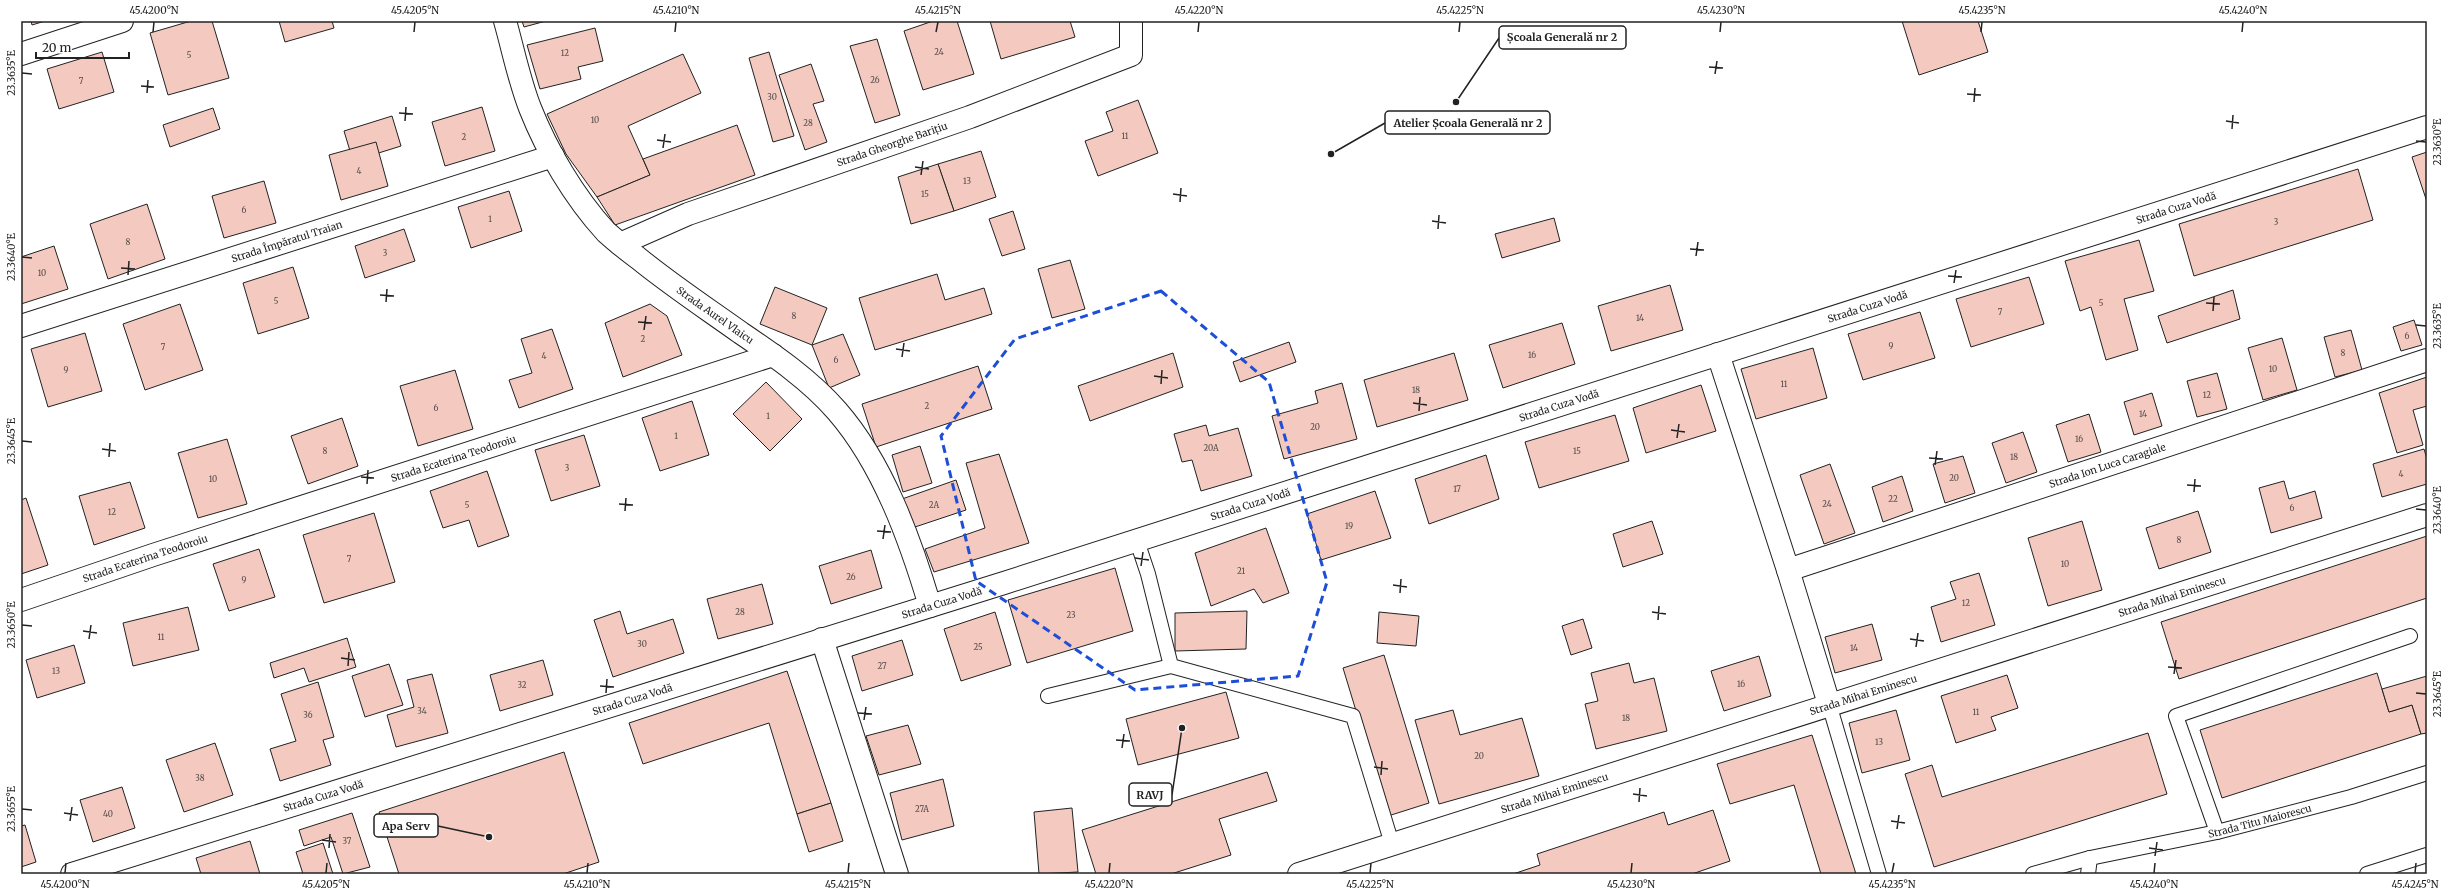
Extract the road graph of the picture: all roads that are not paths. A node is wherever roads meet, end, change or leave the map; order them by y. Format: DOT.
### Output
graph roads {
  1 [pos="122,21"];
  2 [pos="505,21"];
  3 [pos="1131,21"];
  4 [pos="21,54"];
  5 [pos="2427,127"];
  6 [pos="553,156"];
  7 [pos="620,244"];
  8 [pos="21,326"];
  9 [pos="1718,354"];
  10 [pos="772,355"];
  11 [pos="2427,360"];
  12 [pos="2427,515"];
  13 [pos="1137,541"];
  14 [pos="1788,570"];
  15 [pos="21,600"];
  16 [pos="930,606"];
  17 [pos="2410,636"];
  18 [pos="822,639"];
  19 [pos="1171,666"];
  20 [pos="1048,696"];
  21 [pos="1829,704"];
  22 [pos="2427,773"];
  23 [pos="2217,832"];
  24 [pos="1392,844"];
  25 [pos="2427,855"];
  26 [pos="2090,858"];
  27 [pos="72,874"];
  28 [pos="897,874"];
  29 [pos="1299,874"];
  30 [pos="1880,874"];
  31 [pos="2033,874"];
  32 [pos="2088,874"];
  33 [pos="2367,874"];
  1 -- 4 [label="street"];
  2 -- 6 [label="street, Strada Aurel Vlaicu"];
  3 -- 7 [label="street, Strada Gheorghe Barițiu"];
  5 -- 9 [label="street, Strada Cuza Vodă"];
  6 -- 7 [label="street, Strada Aurel Vlaicu"];
  6 -- 8 [label="street, Strada Împăratul Traian"];
  7 -- 10 [label="street, Strada Aurel Vlaicu"];
  9 -- 13 [label="street, Strada Cuza Vodă"];
  9 -- 14 [label="street"];
  10 -- 15 [label="street, Strada Ecaterina Teodoroiu"];
  10 -- 16 [label="street, Strada Aurel Vlaicu"];
  11 -- 14 [label="street, Strada Ion Luca Caragiale"];
  12 -- 21 [label="street, Strada Mihai Eminescu"];
  13 -- 16 [label="street, Strada Cuza Vodă"];
  13 -- 19 [label="lane"];
  14 -- 21 [label="street"];
  16 -- 18 [label="street, Strada Cuza Vodă"];
  17 -- 23 [label="lane"];
  18 -- 27 [label="street, Strada Cuza Vodă"];
  18 -- 28 [label="street"];
  19 -- 20 [label="lane"];
  19 -- 24 [label="lane"];
  21 -- 24 [label="street, Strada Mihai Eminescu"];
  21 -- 30 [label="lane"];
  22 -- 23 [label="lane, Strada Titu Maiorescu"];
  23 -- 26 [label="lane, Strada Titu Maiorescu"];
  24 -- 29 [label="street, Strada Mihai Eminescu"];
  25 -- 33 [label="lane"];
  26 -- 31 [label="lane, Strada Titu Maiorescu"];
  26 -- 32 [label="lane"];
}
